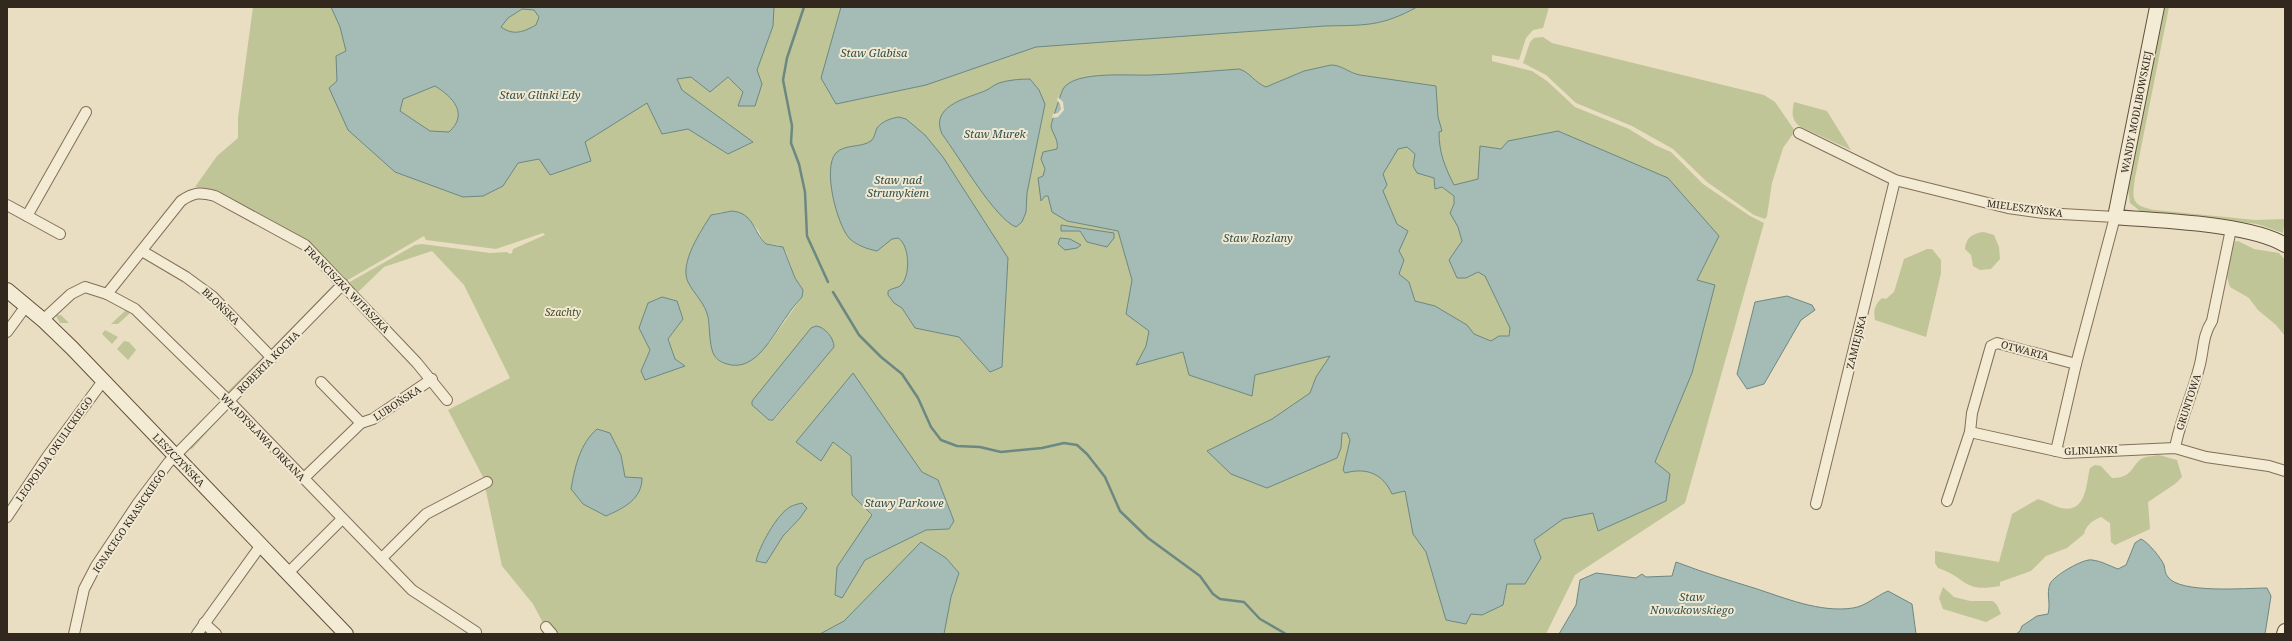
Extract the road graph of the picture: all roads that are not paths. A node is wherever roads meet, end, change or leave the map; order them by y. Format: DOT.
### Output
graph roads {
  1 [pos="2157,7"];
  2 [pos="86,112"];
  3 [pos="1799,133"];
  4 [pos="1895,180"];
  5 [pos="7,205"];
  6 [pos="27,216"];
  7 [pos="2115,217"];
  8 [pos="2231,229"];
  9 [pos="60,234"];
  10 [pos="2285,245"];
  11 [pos="142,251"];
  12 [pos="343,284"];
  13 [pos="7,290"];
  14 [pos="107,294"];
  15 [pos="26,306"];
  16 [pos="43,320"];
  17 [pos="7,332"];
  18 [pos="272,358"];
  19 [pos="2076,364"];
  20 [pos="432,380"];
  21 [pos="103,381"];
  22 [pos="321,382"];
  23 [pos="447,400"];
  24 [pos="229,401"];
  25 [pos="361,423"];
  26 [pos="1970,432"];
  27 [pos="2175,448"];
  28 [pos="2056,451"];
  29 [pos="175,456"];
  30 [pos="2285,471"];
  31 [pos="304,478"];
  32 [pos="487,482"];
  33 [pos="1947,501"];
  34 [pos="1816,504"];
  35 [pos="7,518"];
  36 [pos="342,519"];
  37 [pos="260,545"];
  38 [pos="382,558"];
  39 [pos="288,573"];
  40 [pos="204,623"];
  41 [pos="476,632"];
  42 [pos="74,634"];
  43 [pos="197,634"];
  44 [pos="216,634"];
  45 [pos="346,634"];
  1 -- 7 [label="street, WANDY MODLIBOWSKIEJ"];
  2 -- 6 [label="street"];
  3 -- 4 [label="street, MIELESZYŃSKA"];
  4 -- 7 [label="street, MIELESZYŃSKA"];
  4 -- 34 [label="street, ZAMIEJSKA"];
  5 -- 6 [label="street"];
  6 -- 9 [label="street"];
  7 -- 8 [label="street, MIELESZYŃSKA"];
  7 -- 19 [label="street"];
  8 -- 10 [label="street, MIELESZYŃSKA"];
  8 -- 27 [label="street, GRUNTOWA"];
  11 -- 12 [label="street, FRANCISZKA WITASZKA"];
  11 -- 14 [label="street, FRANCISZKA WITASZKA"];
  11 -- 18 [label="street, BŁOŃSKA"];
  12 -- 18 [label="street, ROBERTA KOCHA"];
  12 -- 20 [label="street, FRANCISZKA WITASZKA"];
  13 -- 15 [label="street, LESZCZYŃSKA"];
  14 -- 16 [label="street, WŁADYSŁAWA ORKANA"];
  14 -- 24 [label="street, WŁADYSŁAWA ORKANA"];
  15 -- 16 [label="street, LESZCZYŃSKA"];
  15 -- 17 [label="street"];
  16 -- 21 [label="street, LESZCZYŃSKA"];
  18 -- 24 [label="street, ROBERTA KOCHA"];
  19 -- 26 [label="street, OTWARTA"];
  19 -- 28 [label="street"];
  20 -- 23 [label="street, FRANCISZKA WITASZKA"];
  20 -- 25 [label="street, LUBOŃSKA"];
  21 -- 29 [label="street, LESZCZYŃSKA"];
  21 -- 35 [label="street, LEOPOLDA OKULICKIEGO"];
  22 -- 25 [label="street, LUBOŃSKA"];
  24 -- 29 [label="street, ROBERTA KOCHA"];
  24 -- 31 [label="street, WŁADYSŁAWA ORKANA"];
  25 -- 31 [label="street, LUBOŃSKA"];
  26 -- 28 [label="street, GLINIANKI"];
  26 -- 33 [label="street"];
  27 -- 28 [label="street, GLINIANKI"];
  27 -- 30 [label="street, GLINIANKI"];
  29 -- 37 [label="street, LESZCZYŃSKA"];
  29 -- 42 [label="street, IGNACEGO KRASICKIEGO"];
  31 -- 36 [label="street, WŁADYSŁAWA ORKANA"];
  32 -- 38 [label="street"];
  36 -- 38 [label="street, WŁADYSŁAWA ORKANA"];
  36 -- 39 [label="street"];
  37 -- 39 [label="street, LESZCZYŃSKA"];
  37 -- 40 [label="street"];
  38 -- 41 [label="street, WŁADYSŁAWA ORKANA"];
  39 -- 45 [label="street, LESZCZYŃSKA"];
  40 -- 43 [label="street"];
  40 -- 44 [label="street"];
}
